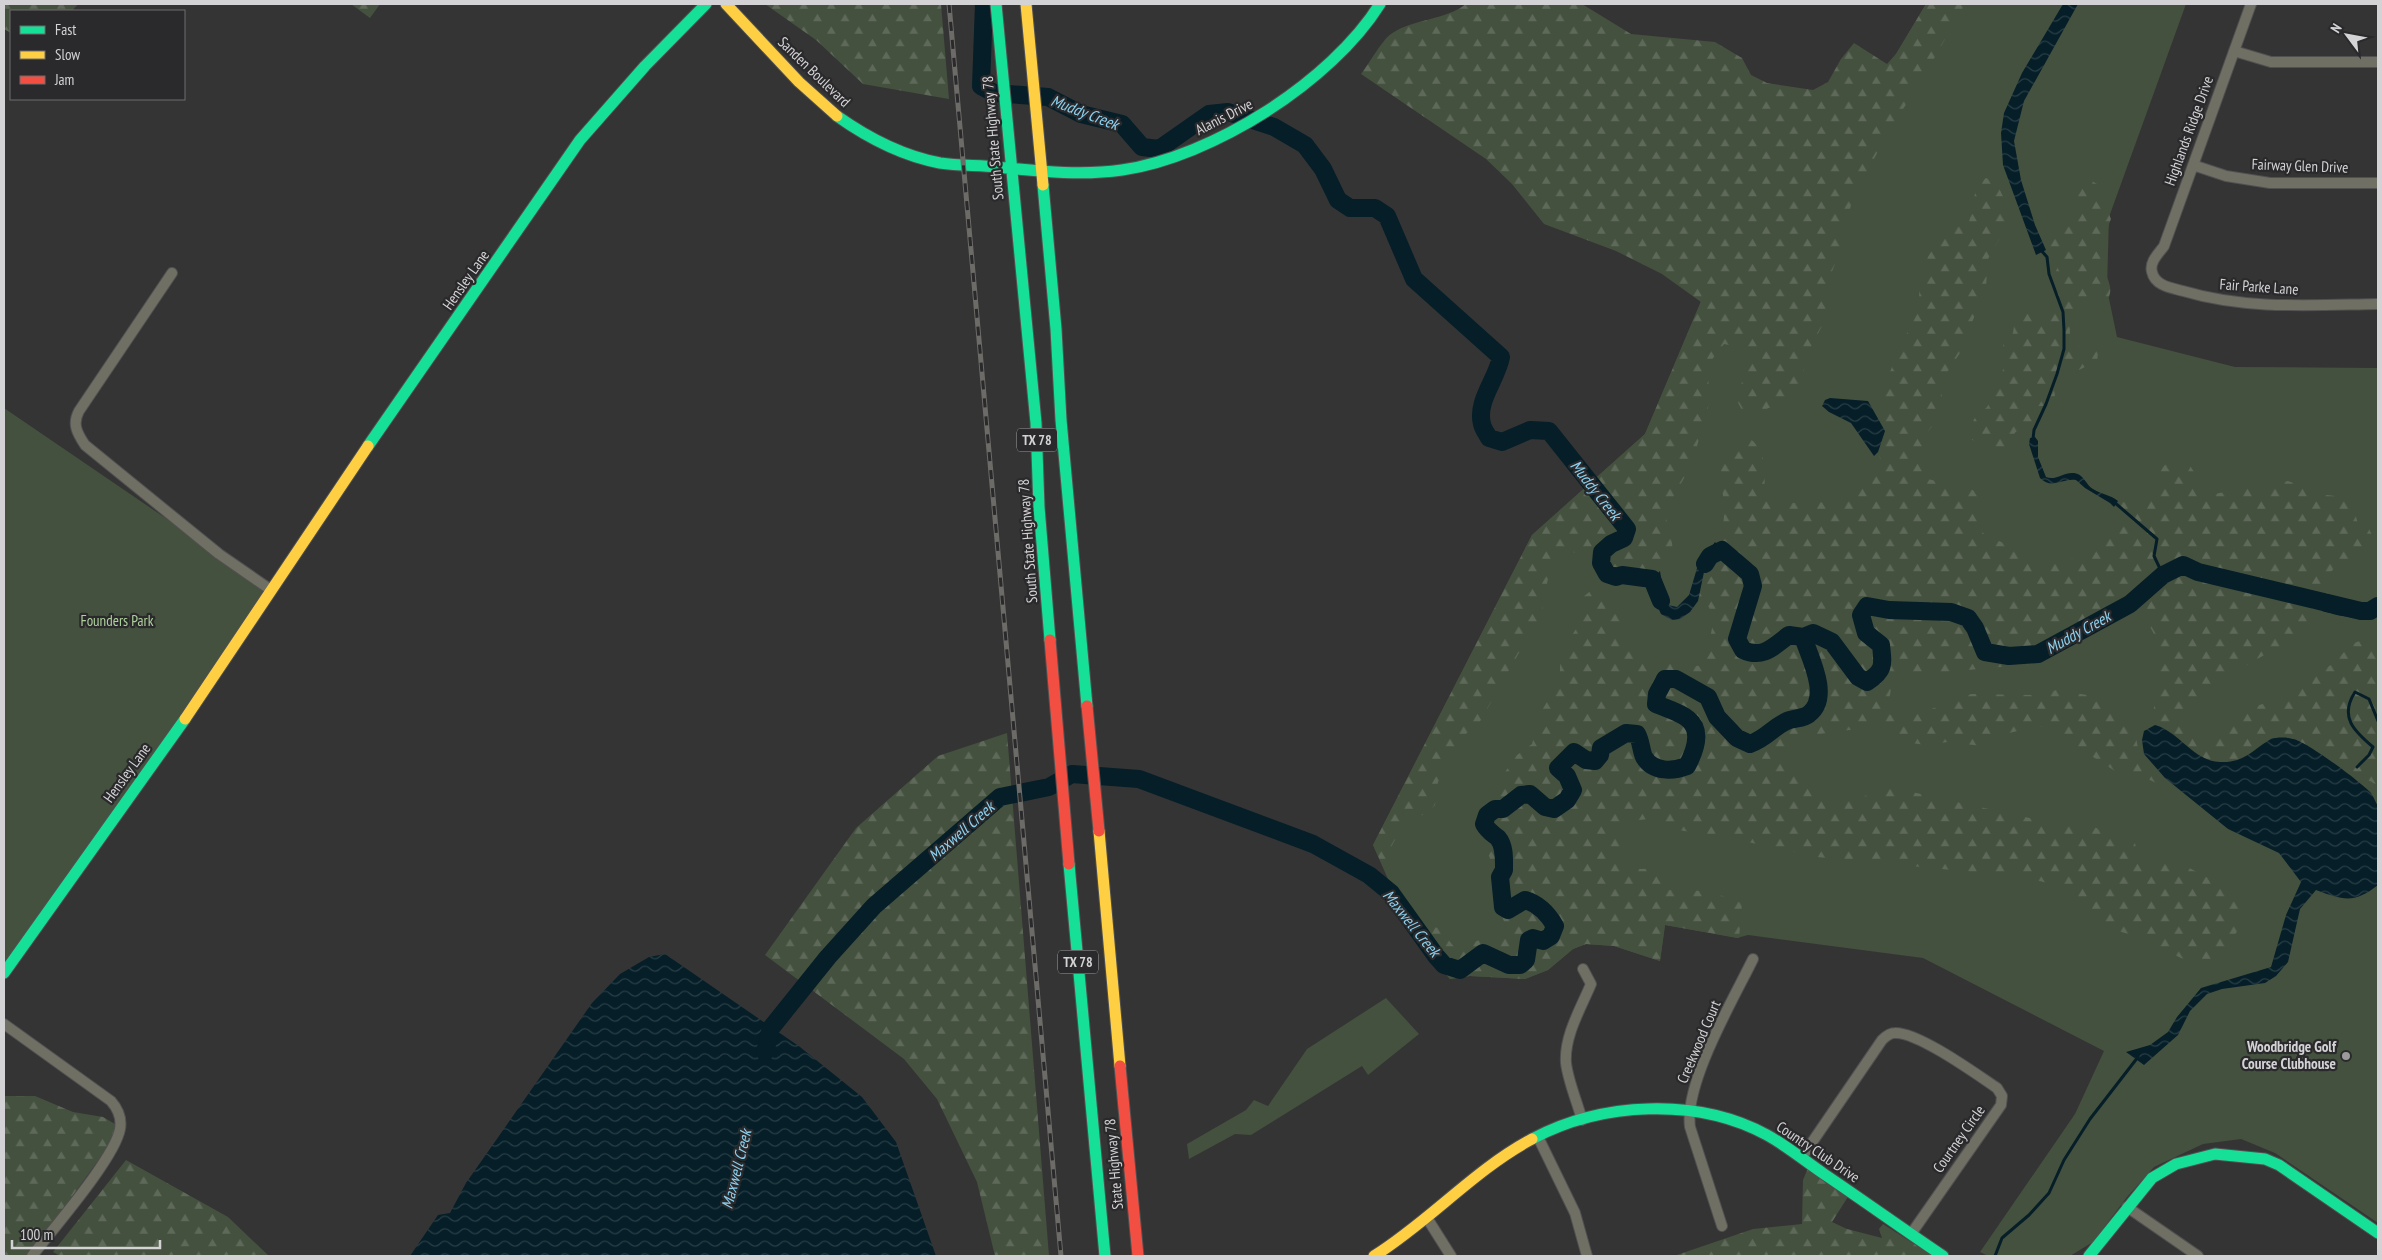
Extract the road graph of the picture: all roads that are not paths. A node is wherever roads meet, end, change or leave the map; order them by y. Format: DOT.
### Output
graph roads {
  1 [pos="706,4"];
  2 [pos="726,4"];
  3 [pos="996,4"];
  4 [pos="1026,4"];
  5 [pos="1380,4"];
  6 [pos="2251,4"];
  7 [pos="2234,50"];
  8 [pos="2378,62"];
  9 [pos="2193,165"];
  10 [pos="1012,169"];
  11 [pos="1040,170"];
  12 [pos="2378,183"];
  13 [pos="2151,266"];
  14 [pos="172,273"];
  15 [pos="2378,304"];
  16 [pos="271,590"];
  17 [pos="1752,959"];
  18 [pos="1583,969"];
  19 [pos="4,973"];
  20 [pos="4,1024"];
  21 [pos="1090,1076"];
  22 [pos="1690,1112"];
  23 [pos="1582,1120"];
  24 [pos="1538,1136"];
  25 [pos="1802,1157"];
  26 [pos="2127,1207"];
  27 [pos="1427,1218"];
  28 [pos="1722,1226"];
  29 [pos="2378,1233"];
  30 [pos="1911,1234"];
  31 [pos="32,1256"];
  32 [pos="1105,1256"];
  33 [pos="1138,1256"];
  34 [pos="1374,1256"];
  35 [pos="1451,1256"];
  36 [pos="1587,1256"];
  37 [pos="1943,1256"];
  38 [pos="2089,1256"];
  39 [pos="2198,1256"];
  1 -- 16 [label="main road, Hensley Lane"];
  2 -- 10 [label="main road, Sanden Boulevard"];
  3 -- 10 [label="main road, South State Highway 78 / TX 78"];
  4 -- 11 [label="main road, TX 78"];
  5 -- 11 [label="main road, Alanis Drive"];
  6 -- 7 [label="street, Highlands Ridge Drive"];
  7 -- 8 [label="street"];
  7 -- 9 [label="street, Highlands Ridge Drive"];
  9 -- 12 [label="street, Fairway Glen Drive"];
  9 -- 13 [label="street, Highlands Ridge Drive"];
  10 -- 11 [label="main road, Sanden Boulevard"];
  10 -- 21 [label="main road, South State Highway 78 / TX 78"];
  11 -- 33 [label="main road, State Highway 78 / TX 78"];
  13 -- 15 [label="street, Fair Parke Lane"];
  14 -- 16 [label="street"];
  16 -- 19 [label="main road, Hensley Lane"];
  17 -- 22 [label="street, Creekwood Court"];
  18 -- 23 [label="street"];
  20 -- 31 [label="street"];
  21 -- 32 [label="main road, State Highway 78 / TX 78"];
  22 -- 23 [label="main road, Country Club Drive"];
  22 -- 25 [label="main road, Country Club Drive"];
  22 -- 28 [label="street, Creekwood Court"];
  23 -- 24 [label="main road, Country Club Drive"];
  24 -- 27 [label="main road, Country Club Drive"];
  24 -- 36 [label="street"];
  25 -- 30 [label="main road, Country Club Drive"];
  25 -- 30 [label="street, Courtney Circle"];
  26 -- 29 [label="main road"];
  26 -- 38 [label="main road"];
  26 -- 39 [label="street"];
  27 -- 34 [label="main road, Country Club Drive"];
  27 -- 35 [label="street"];
  30 -- 37 [label="main road, Country Club Drive"];
}
